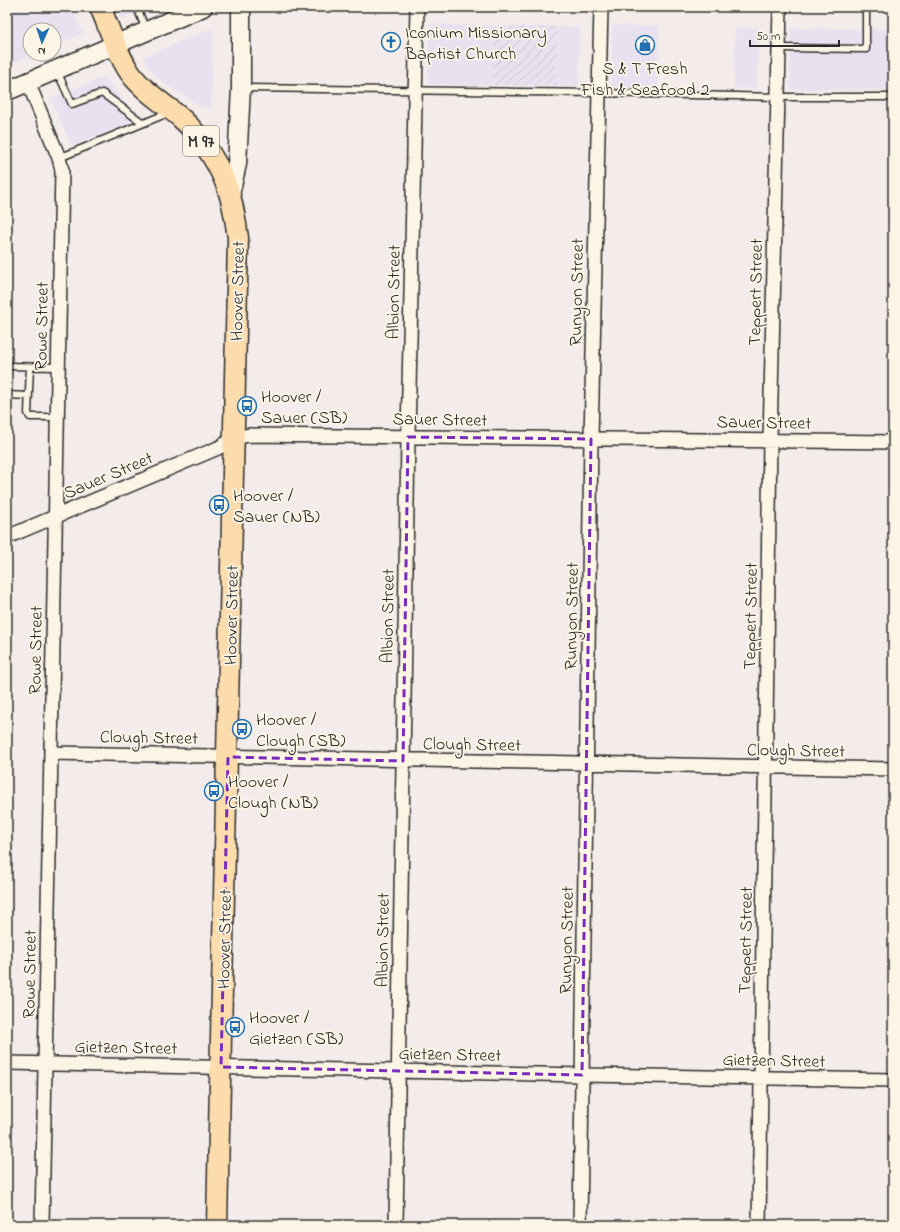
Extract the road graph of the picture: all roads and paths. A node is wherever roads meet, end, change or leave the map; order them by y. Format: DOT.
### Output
graph roads {
  1 [pos="145,7"];
  2 [pos="203,7"];
  3 [pos="241,7"];
  4 [pos="417,7"];
  5 [pos="601,7"];
  6 [pos="780,7"];
  7 [pos="866,7"];
  8 [pos="136,8"];
  9 [pos="107,9"];
  10 [pos="147,31"];
  11 [pos="116,44"];
  12 [pos="779,48"];
  13 [pos="57,69"];
  14 [pos="28,82"];
  15 [pos="241,88"];
  16 [pos="7,90"];
  17 [pos="415,91"];
  18 [pos="599,92"];
  19 [pos="778,97"];
  20 [pos="893,97"];
  21 [pos="172,111"];
  22 [pos="143,123"];
  23 [pos="59,158"];
  24 [pos="230,195"];
  25 [pos="7,366"];
  26 [pos="30,367"];
  27 [pos="58,367"];
  28 [pos="7,395"];
  29 [pos="29,396"];
  30 [pos="57,417"];
  31 [pos="408,437"];
  32 [pos="235,438"];
  33 [pos="591,439"];
  34 [pos="770,440"];
  35 [pos="893,442"];
  36 [pos="56,517"];
  37 [pos="7,537"];
  38 [pos="51,753"];
  39 [pos="228,757"];
  40 [pos="403,761"];
  41 [pos="586,764"];
  42 [pos="765,768"];
  43 [pos="893,769"];
  44 [pos="7,1063"];
  45 [pos="45,1063"];
  46 [pos="221,1067"];
  47 [pos="399,1071"];
  48 [pos="582,1075"];
  49 [pos="762,1078"];
  50 [pos="893,1080"];
  51 [pos="42,1225"];
  52 [pos="217,1225"];
  53 [pos="396,1225"];
  54 [pos="580,1225"];
  55 [pos="759,1225"];
  1 -- 8 [label="lane"];
  2 -- 10 [label="street"];
  3 -- 15 [label="street, Hoover Street"];
  4 -- 17 [label="street, Albion Street"];
  5 -- 18 [label="street, Runyon Street"];
  6 -- 12 [label="street, Teppert Street"];
  7 -- 12 [label="lane"];
  8 -- 10 [label="lane"];
  9 -- 11 [label="main road, M 97"];
  10 -- 11 [label="street"];
  11 -- 13 [label="street"];
  11 -- 21 [label="main road, M 97"];
  12 -- 19 [label="street, Teppert Street"];
  13 -- 14 [label="street"];
  13 -- 22 [label="lane"];
  14 -- 16 [label="street"];
  14 -- 23 [label="street, Rowe Street"];
  15 -- 17 [label="lane"];
  15 -- 24 [label="street, Hoover Street"];
  17 -- 18 [label="lane"];
  17 -- 31 [label="street, Albion Street"];
  18 -- 19 [label="lane"];
  18 -- 33 [label="street, Runyon Street"];
  19 -- 20 [label="lane"];
  19 -- 34 [label="street, Teppert Street"];
  21 -- 22 [label="lane"];
  21 -- 24 [label="main road, M 97"];
  22 -- 23 [label="lane"];
  23 -- 27 [label="street, Rowe Street"];
  24 -- 32 [label="main road, Hoover Street / M 97"];
  25 -- 26 [label="lane"];
  26 -- 27 [label="lane"];
  26 -- 29 [label="lane"];
  27 -- 30 [label="street, Rowe Street"];
  28 -- 29 [label="lane"];
  29 -- 30 [label="lane"];
  30 -- 36 [label="street, Rowe Street"];
  31 -- 32 [label="street, Sauer Street"];
  31 -- 33 [label="street, Sauer Street"];
  31 -- 40 [label="street, Albion Street"];
  32 -- 36 [label="street, Sauer Street"];
  32 -- 39 [label="main road, Hoover Street / M 97"];
  33 -- 34 [label="street, Sauer Street"];
  33 -- 41 [label="street, Runyon Street"];
  34 -- 35 [label="street, Sauer Street"];
  34 -- 42 [label="street, Teppert Street"];
  36 -- 37 [label="street, Sauer Street"];
  36 -- 38 [label="street, Rowe Street"];
  38 -- 39 [label="street, Clough Street"];
  38 -- 45 [label="street, Rowe Street"];
  39 -- 40 [label="street, Clough Street"];
  39 -- 46 [label="main road, Hoover Street / M 97"];
  40 -- 41 [label="street, Clough Street"];
  40 -- 47 [label="street, Albion Street"];
  41 -- 42 [label="street, Clough Street"];
  41 -- 48 [label="street, Runyon Street"];
  42 -- 43 [label="street, Clough Street"];
  42 -- 49 [label="street, Teppert Street"];
  44 -- 45 [label="street, Gietzen Street"];
  45 -- 46 [label="street, Gietzen Street"];
  45 -- 51 [label="street, Rowe Street"];
  46 -- 47 [label="street, Gietzen Street"];
  46 -- 52 [label="main road, Hoover Street / M 97"];
  47 -- 48 [label="street, Gietzen Street"];
  47 -- 53 [label="street, Albion Street"];
  48 -- 49 [label="street, Gietzen Street"];
  48 -- 54 [label="street, Runyon Street"];
  49 -- 50 [label="street, Gietzen Street"];
  49 -- 55 [label="street, Teppert Street"];
}
